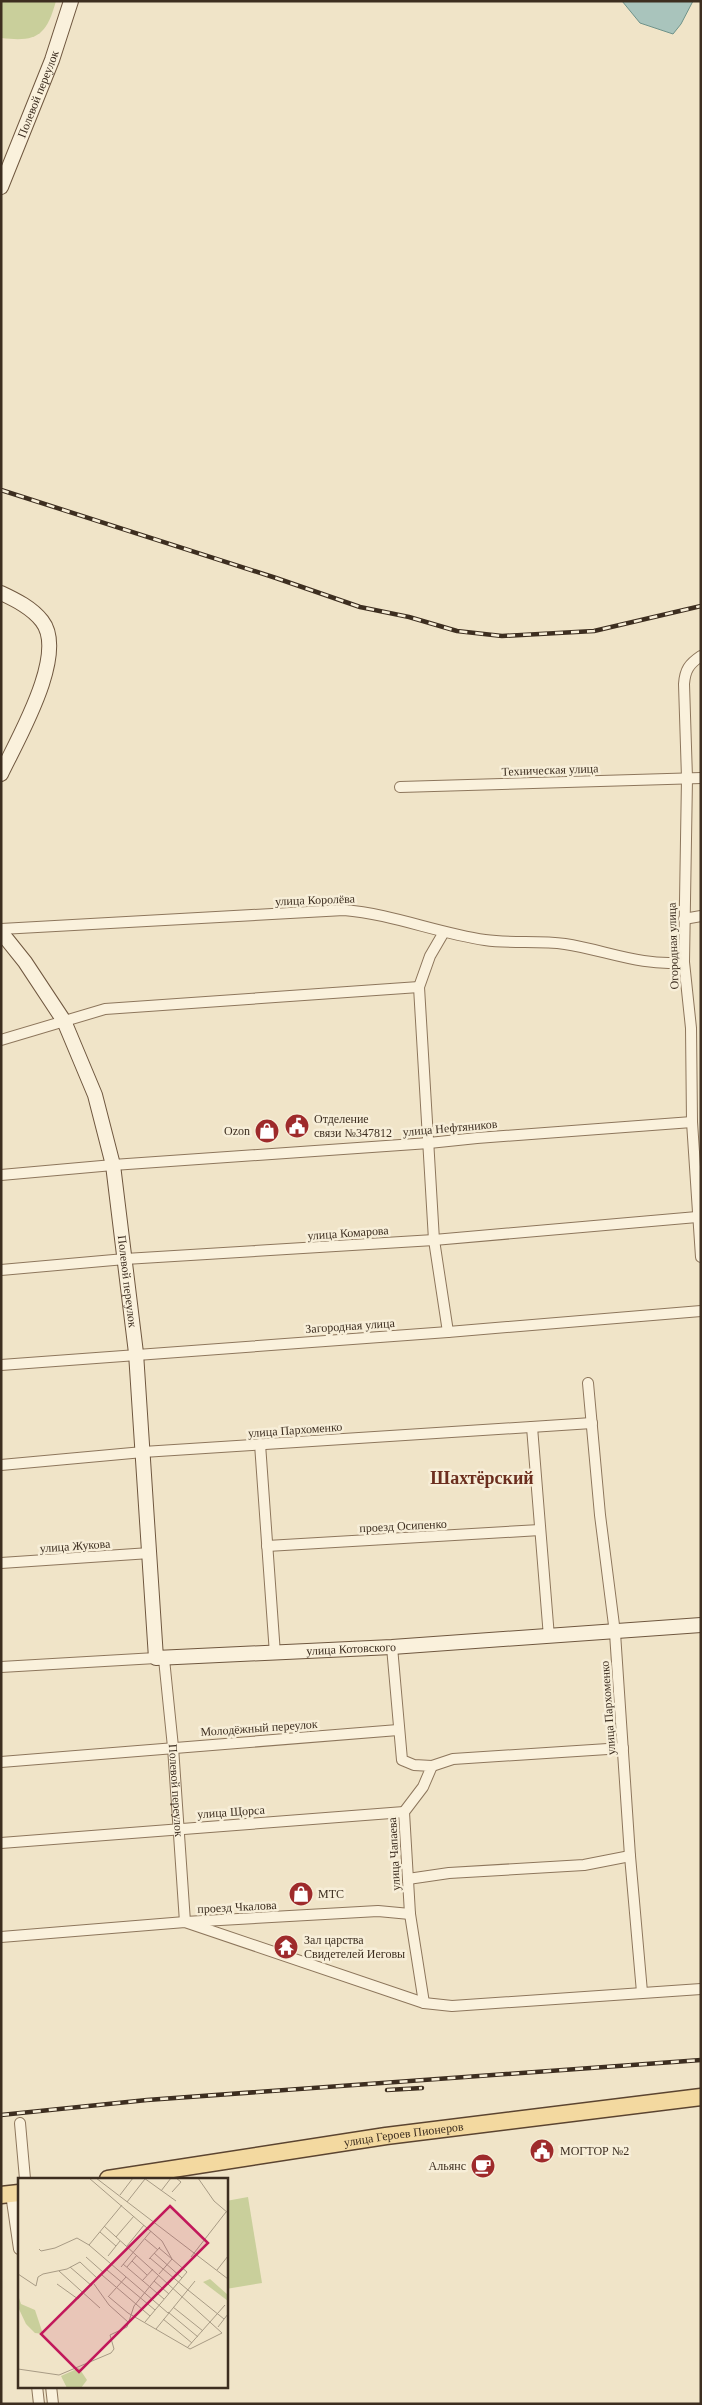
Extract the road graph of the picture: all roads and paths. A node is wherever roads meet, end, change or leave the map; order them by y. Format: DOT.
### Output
graph roads {
  1 [pos="71,1"];
  2 [pos="1,187"];
  3 [pos="1,593"];
  4 [pos="701,656"];
  5 [pos="1,774"];
  6 [pos="687,778"];
  7 [pos="701,778"];
  8 [pos="400,787"];
  9 [pos="701,916"];
  10 [pos="684,919"];
  11 [pos="1,930"];
  12 [pos="444,932"];
  13 [pos="684,962"];
  14 [pos="419,987"];
  15 [pos="64,1021"];
  16 [pos="1,1040"];
  17 [pos="696,1047"];
  18 [pos="692,1122"];
  19 [pos="429,1143"];
  20 [pos="697,1161"];
  21 [pos="113,1165"];
  22 [pos="1,1175"];
  23 [pos="697,1217"];
  24 [pos="434,1240"];
  25 [pos="701,1258"];
  26 [pos="125,1259"];
  27 [pos="1,1270"];
  28 [pos="701,1311"];
  29 [pos="448,1332"];
  30 [pos="136,1354"];
  31 [pos="1,1364"];
  32 [pos="588,1383"];
  33 [pos="592,1423"];
  34 [pos="532,1427"];
  35 [pos="260,1444"];
  36 [pos="143,1452"];
  37 [pos="1,1465"];
  38 [pos="540,1530"];
  39 [pos="267,1546"];
  40 [pos="150,1553"];
  41 [pos="1,1563"];
  42 [pos="701,1626"];
  43 [pos="615,1633"];
  44 [pos="549,1637"];
  45 [pos="392,1647"];
  46 [pos="275,1654"];
  47 [pos="160,1659"];
  48 [pos="1,1667"];
  49 [pos="398,1730"];
  50 [pos="173,1746"];
  51 [pos="623,1748"];
  52 [pos="1,1762"];
  53 [pos="432,1766"];
  54 [pos="404,1812"];
  55 [pos="178,1829"];
  56 [pos="1,1843"];
  57 [pos="630,1856"];
  58 [pos="408,1879"];
  59 [pos="410,1914"];
  60 [pos="185,1922"];
  61 [pos="1,1937"];
  62 [pos="701,1989"];
  63 [pos="642,1992"];
  64 [pos="424,2003"];
  65 [pos="701,2097"];
  66 [pos="20,2123"];
  67 [pos="25,2178"];
  68 [pos="114,2178"];
  69 [pos="10,2194"];
  70 [pos="18,2243"];
  71 [pos="37,2388"];
  72 [pos="51,2388"];
  73 [pos="40,2404"];
  74 [pos="53,2404"];
  1 -- 2 [label="street, Полевой переулок"];
  3 -- 5 [label="street"];
  4 -- 6 [label="street, Огородная улица"];
  6 -- 7 [label="street, Техническая улица"];
  6 -- 8 [label="street, Техническая улица"];
  6 -- 10 [label="street, Огородная улица"];
  9 -- 10 [label="street"];
  10 -- 13 [label="street, Огородная улица"];
  11 -- 12 [label="street, улица Королёва"];
  11 -- 15 [label="street, Полевой переулок"];
  12 -- 13 [label="street, улица Королёва"];
  12 -- 14 [label="street"];
  13 -- 17 [label="street, Огородная улица"];
  14 -- 15 [label="street"];
  14 -- 19 [label="street"];
  15 -- 16 [label="street"];
  15 -- 21 [label="street, Полевой переулок"];
  17 -- 18 [label="street, Огородная улица"];
  18 -- 19 [label="street, улица Нефтяников"];
  18 -- 20 [label="street, Огородная улица"];
  19 -- 21 [label="street, улица Нефтяников"];
  19 -- 24 [label="street"];
  20 -- 23 [label="street, Огородная улица"];
  21 -- 22 [label="street, улица Нефтяников"];
  21 -- 26 [label="street, Полевой переулок"];
  23 -- 24 [label="street, улица Комарова"];
  23 -- 25 [label="street, Огородная улица"];
  24 -- 26 [label="street, улица Комарова"];
  24 -- 29 [label="street"];
  26 -- 27 [label="street, улица Комарова"];
  26 -- 30 [label="street, Полевой переулок"];
  28 -- 29 [label="street, Загородная улица"];
  29 -- 30 [label="street, Загородная улица"];
  30 -- 31 [label="street, Загородная улица"];
  30 -- 36 [label="street, Полевой переулок"];
  32 -- 33 [label="street, улица Пархоменко"];
  33 -- 34 [label="street, улица Пархоменко"];
  33 -- 43 [label="street, улица Пархоменко"];
  34 -- 35 [label="street, улица Пархоменко"];
  34 -- 38 [label="street"];
  35 -- 36 [label="street, улица Пархоменко"];
  35 -- 39 [label="street"];
  36 -- 37 [label="street, улица Пархоменко"];
  36 -- 40 [label="street, Полевой переулок"];
  38 -- 39 [label="street, проезд Осипенко"];
  38 -- 44 [label="street"];
  39 -- 46 [label="street"];
  40 -- 41 [label="street, улица Жукова"];
  40 -- 47 [label="street, Полевой переулок"];
  42 -- 43 [label="street, улица Котовского"];
  43 -- 44 [label="street, улица Котовского"];
  43 -- 51 [label="street, улица Пархоменко"];
  44 -- 45 [label="street, улица Котовского"];
  45 -- 46 [label="street, улица Котовского"];
  45 -- 49 [label="street"];
  46 -- 47 [label="street, улица Котовского"];
  47 -- 48 [label="street, улица Котовского"];
  47 -- 50 [label="street, Полевой переулок"];
  49 -- 50 [label="street, Молодёжный переулок"];
  49 -- 53 [label="street"];
  50 -- 52 [label="street, Молодёжный переулок"];
  50 -- 55 [label="street, Полевой переулок"];
  51 -- 53 [label="street"];
  51 -- 57 [label="street, улица Пархоменко"];
  53 -- 54 [label="street, улица Чапаева"];
  54 -- 55 [label="street, улица Щорса"];
  54 -- 58 [label="street, улица Чапаева"];
  55 -- 56 [label="street, улица Щорса"];
  55 -- 60 [label="street, Полевой переулок"];
  57 -- 58 [label="street"];
  57 -- 63 [label="street, улица Пархоменко"];
  58 -- 59 [label="street, улица Чапаева"];
  59 -- 60 [label="street, проезд Чкалова"];
  59 -- 64 [label="street, улица Чапаева"];
  60 -- 61 [label="street, проезд Чкалова"];
  60 -- 64 [label="street, проезд Чкалова"];
  62 -- 63 [label="street"];
  63 -- 64 [label="street"];
  65 -- 68 [label="main road, улица Героев Пионеров"];
  66 -- 67 [label="street"];
  69 -- 70 [label="street"];
  71 -- 73 [label="street"];
  72 -- 74 [label="street"];
}
